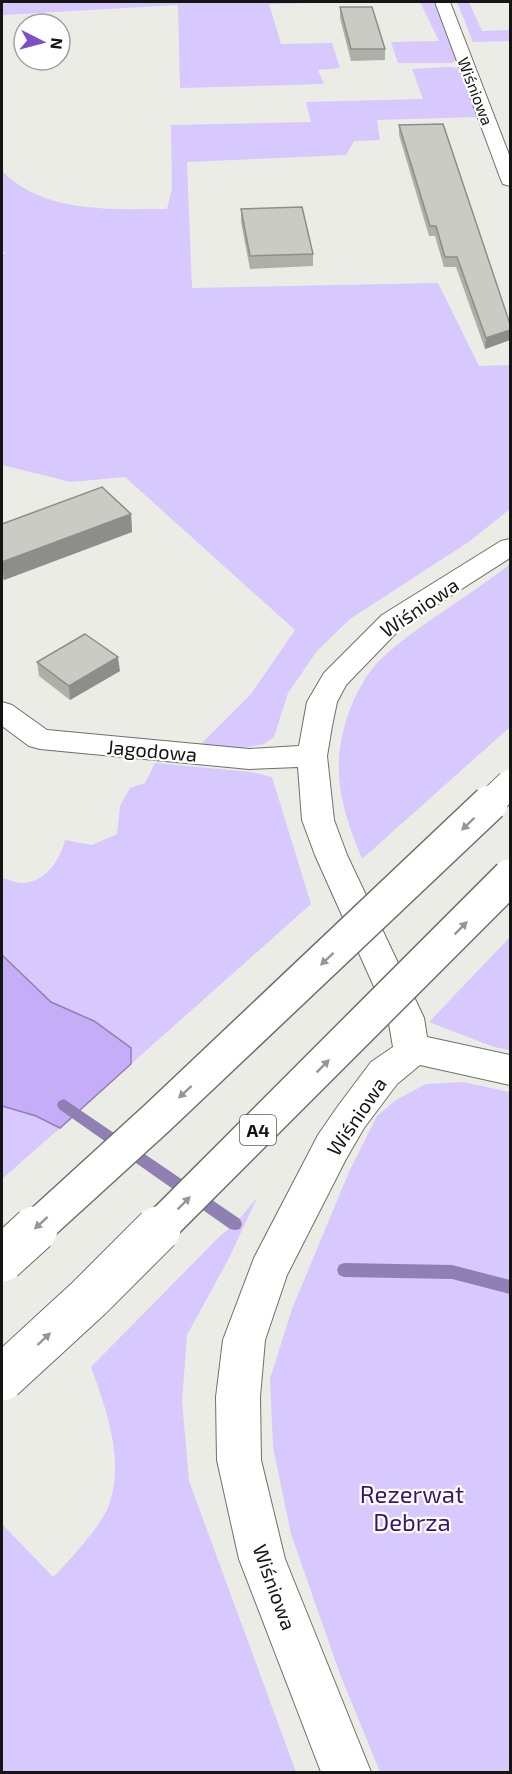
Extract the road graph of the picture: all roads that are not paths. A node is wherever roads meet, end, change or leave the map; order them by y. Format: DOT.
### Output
graph roads {
  1 [pos="442,2"];
  2 [pos="510,180"];
  3 [pos="510,548"];
  4 [pos="2,712"];
  5 [pos="312,756"];
  6 [pos="510,784"];
  7 [pos="510,878"];
  8 [pos="411,1048"];
  9 [pos="510,1070"];
  10 [pos="2,1259"];
  11 [pos="2,1378"];
  12 [pos="346,1773"];
  1 -- 2 [label="main road, Wiśniowa"];
  3 -- 5 [label="main road, Wiśniowa"];
  4 -- 5 [label="main road, Jagodowa"];
  5 -- 8 [label="main road, Wiśniowa"];
  6 -- 10 [label="main road, one-way, bridge"];
  11 -- 7 [label="main road, A4, one-way, bridge"];
  8 -- 9 [label="main road"];
  8 -- 12 [label="main road, Wiśniowa"];
}
